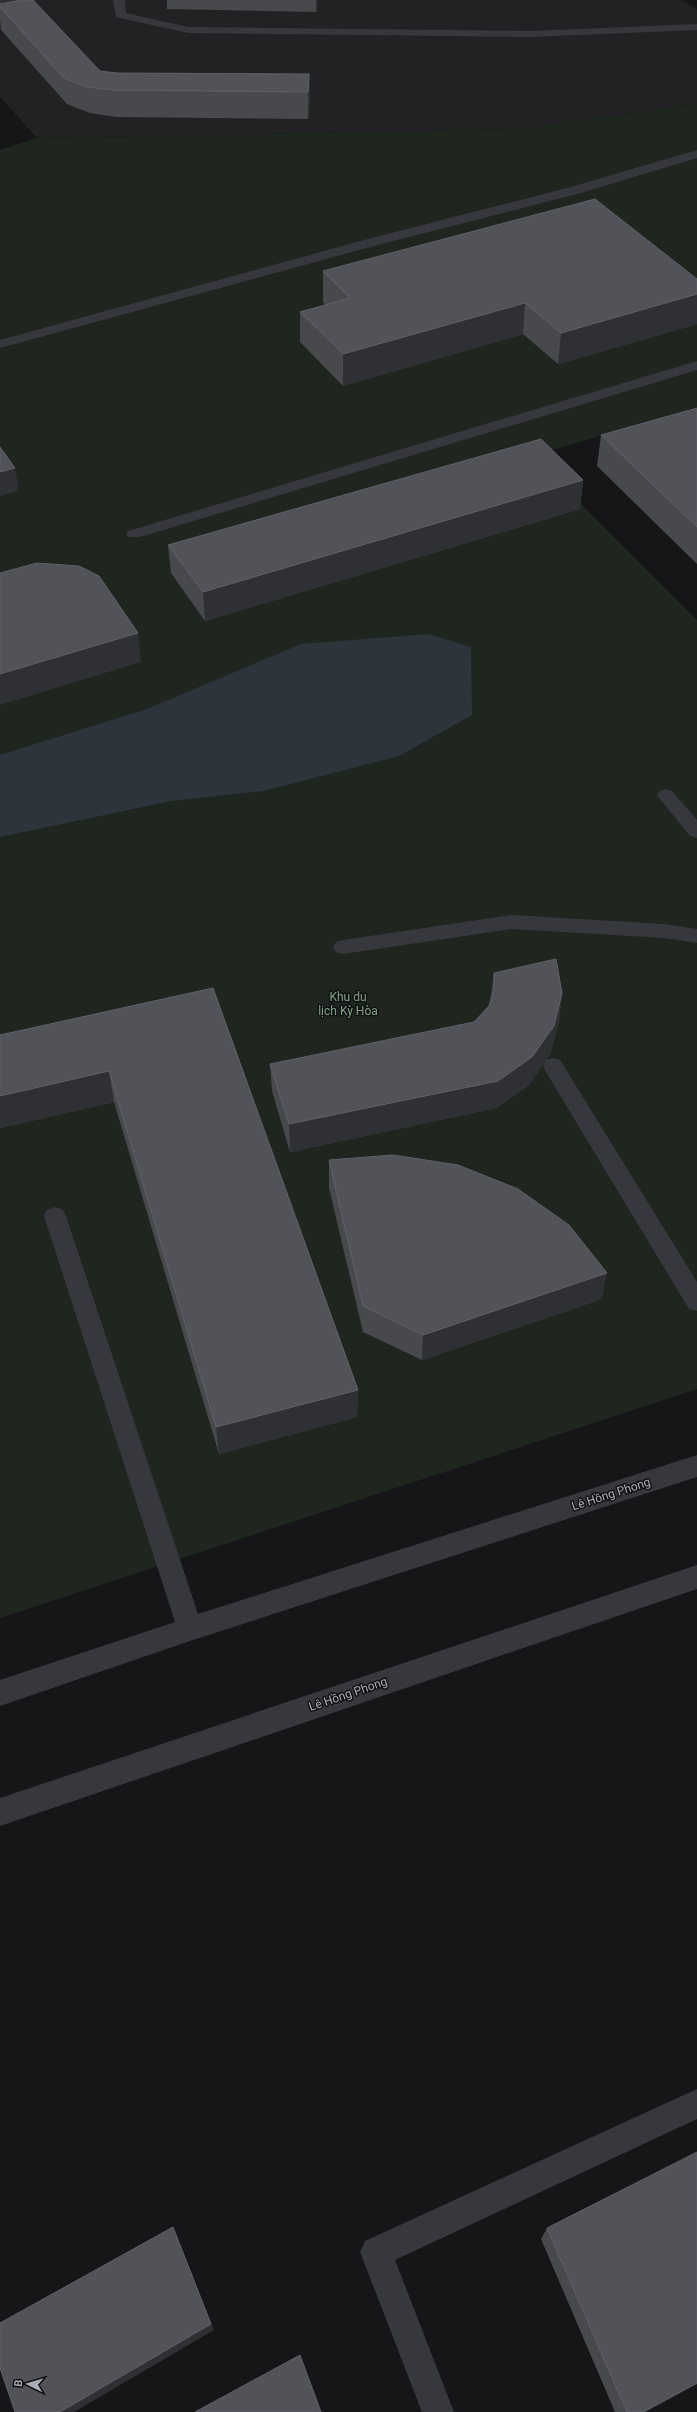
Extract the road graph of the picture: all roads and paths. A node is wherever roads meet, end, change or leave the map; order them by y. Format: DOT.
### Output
graph roads {
  1 [pos="119,0"];
  2 [pos="697,27"];
  3 [pos="697,154"];
  4 [pos="576,190"];
  5 [pos="588,199"];
  6 [pos="0,344"];
  7 [pos="697,365"];
  8 [pos="134,534"];
  9 [pos="666,795"];
  10 [pos="697,832"];
  11 [pos="697,936"];
  12 [pos="343,947"];
  13 [pos="553,1066"];
  14 [pos="55,1216"];
  15 [pos="697,1302"];
  16 [pos="697,1466"];
  17 [pos="697,1577"];
  18 [pos="190,1629"];
  19 [pos="0,1693"];
  20 [pos="0,1812"];
  21 [pos="697,2104"];
  22 [pos="438,2412"];
  1 -- 2 [label="street"];
  3 -- 4 [label="street"];
  4 -- 5 [label="street"];
  4 -- 6 [label="street"];
  7 -- 8 [label="street"];
  9 -- 10 [label="street"];
  11 -- 12 [label="street"];
  13 -- 15 [label="street"];
  14 -- 18 [label="street"];
  16 -- 18 [label="street, Lê Hồng Phong"];
  17 -- 20 [label="street, Lê Hồng Phong"];
  18 -- 19 [label="street, Lê Hồng Phong"];
  21 -- 22 [label="street"];
}
